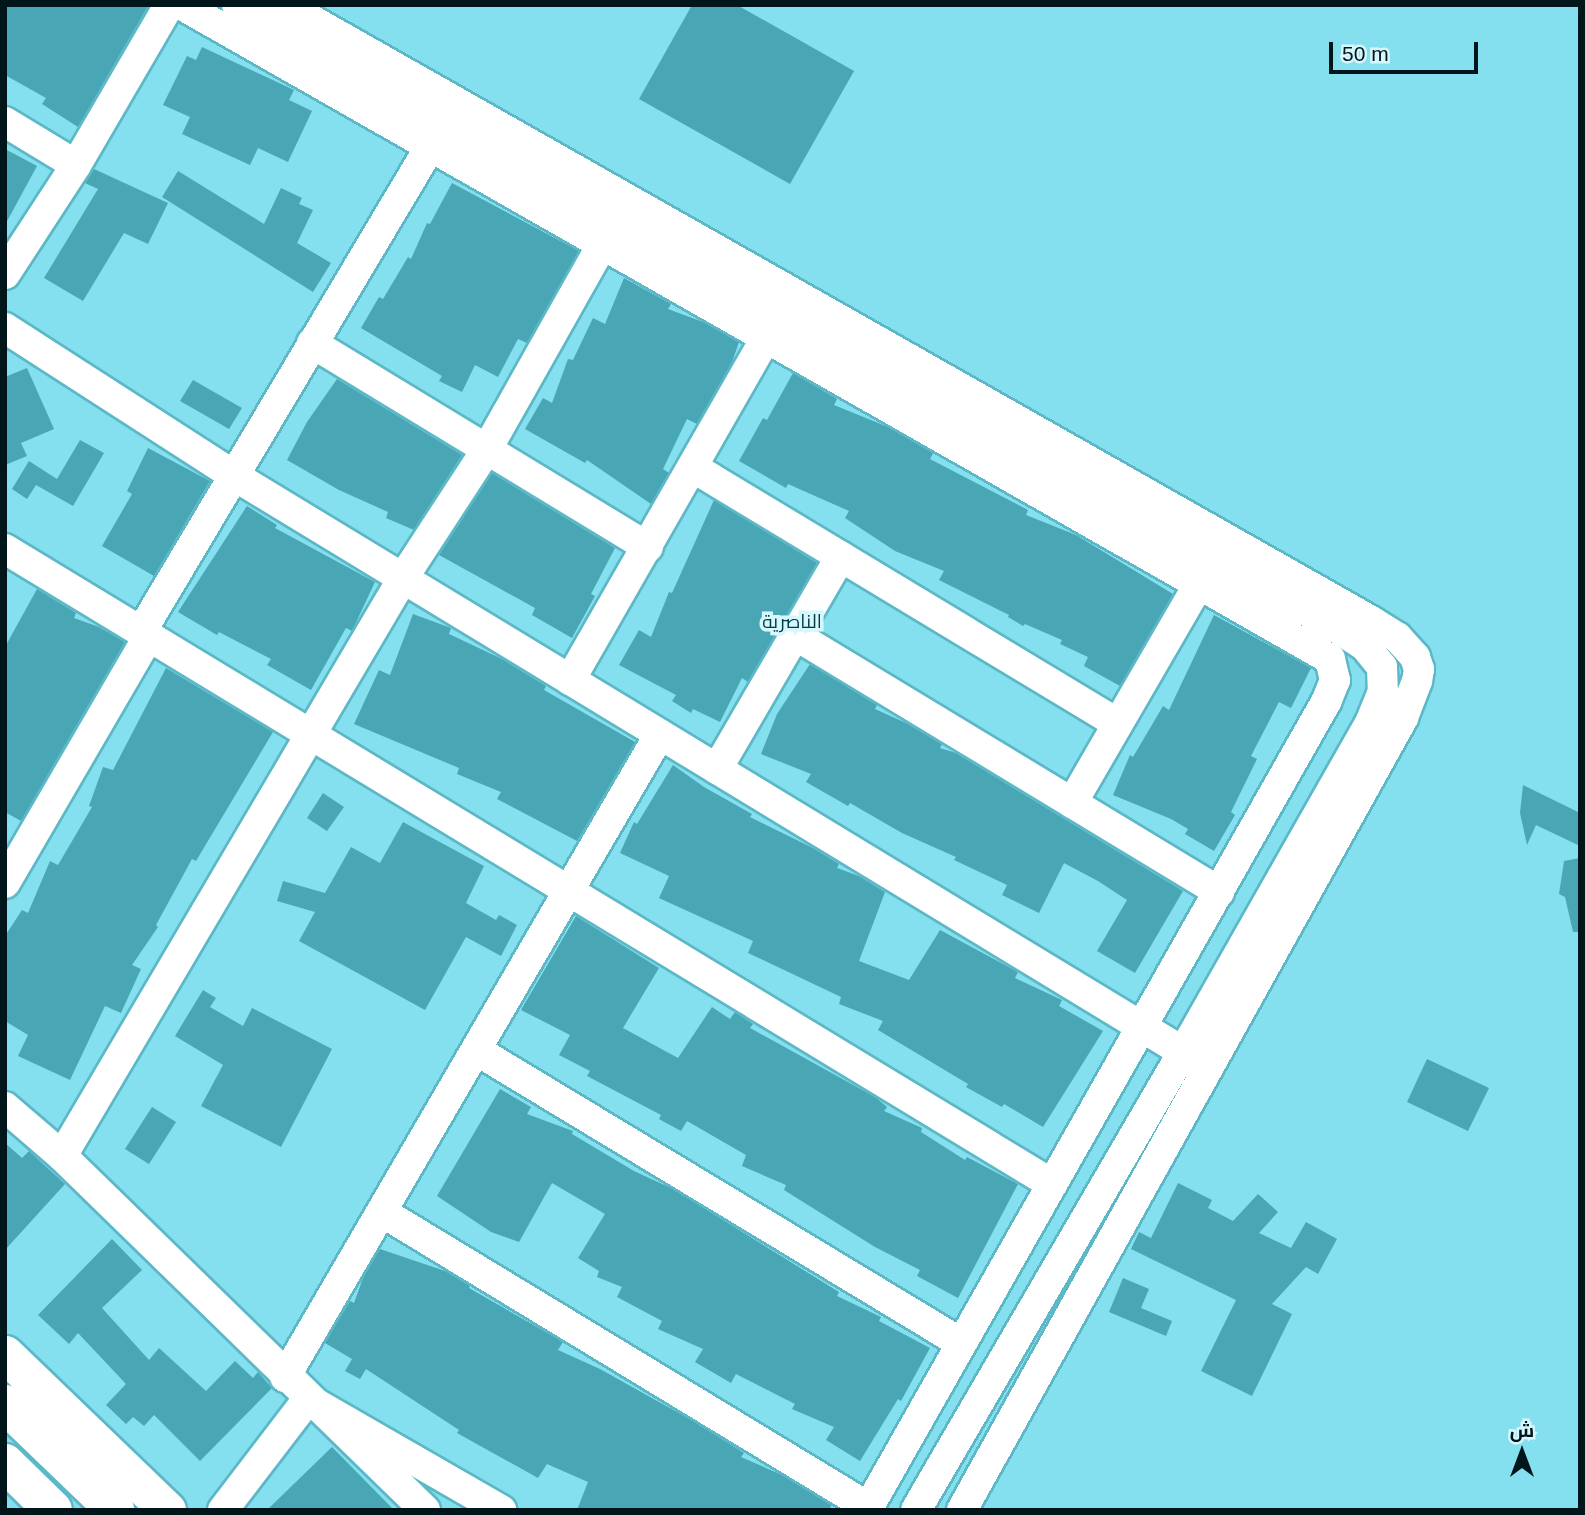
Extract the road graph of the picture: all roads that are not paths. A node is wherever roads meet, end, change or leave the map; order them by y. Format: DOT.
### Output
graph roads {
  1 [pos="169,5"];
  2 [pos="182,5"];
  3 [pos="237,5"];
  4 [pos="285,5"];
  5 [pos="5,122"];
  6 [pos="430,147"];
  7 [pos="76,165"];
  8 [pos="602,245"];
  9 [pos="5,274"];
  10 [pos="5,328"];
  11 [pos="766,338"];
  12 [pos="312,344"];
  13 [pos="487,449"];
  14 [pos="694,468"];
  15 [pos="233,475"];
  16 [pos="648,547"];
  17 [pos="841,556"];
  18 [pos="10,562"];
  19 [pos="403,578"];
  20 [pos="1199,584"];
  21 [pos="145,634"];
  22 [pos="795,635"];
  23 [pos="570,680"];
  24 [pos="1118,724"];
  25 [pos="311,734"];
  26 [pos="660,734"];
  27 [pos="717,769"];
  28 [pos="1072,803"];
  29 [pos="5,883"];
  30 [pos="569,891"];
  31 [pos="1219,892"];
  32 [pos="1142,1026"];
  33 [pos="476,1050"];
  34 [pos="1183,1052"];
  35 [pos="5,1107"];
  36 [pos="62,1156"];
  37 [pos="1052,1184"];
  38 [pos="382,1212"];
  39 [pos="961,1343"];
  40 [pos="5,1354"];
  41 [pos="285,1377"];
  42 [pos="308,1399"];
  43 [pos="5,1404"];
  44 [pos="5,1463"];
  45 [pos="51,1508"];
  46 [pos="868,1508"];
  47 [pos="115,1510"];
  48 [pos="167,1510"];
  49 [pos="223,1510"];
  50 [pos="425,1510"];
  51 [pos="501,1510"];
  52 [pos="916,1510"];
  53 [pos="961,1510"];
  1 -- 7 [label="street"];
  2 -- 6 [label="street"];
  3 -- 34 [label="street"];
  4 -- 53 [label="street"];
  5 -- 7 [label="street"];
  6 -- 8 [label="street"];
  6 -- 12 [label="street"];
  7 -- 9 [label="street"];
  8 -- 11 [label="street"];
  8 -- 13 [label="street"];
  10 -- 15 [label="street"];
  11 -- 14 [label="street"];
  11 -- 20 [label="street"];
  12 -- 13 [label="street"];
  12 -- 15 [label="street"];
  13 -- 16 [label="street"];
  13 -- 19 [label="street"];
  14 -- 16 [label="street"];
  14 -- 17 [label="street"];
  15 -- 19 [label="street"];
  15 -- 21 [label="street"];
  16 -- 23 [label="street"];
  17 -- 22 [label="street"];
  17 -- 24 [label="street"];
  18 -- 21 [label="street"];
  19 -- 23 [label="street"];
  19 -- 25 [label="street"];
  20 -- 24 [label="street"];
  20 -- 31 [label="street"];
  21 -- 25 [label="street"];
  21 -- 29 [label="street"];
  22 -- 27 [label="street"];
  22 -- 28 [label="street"];
  23 -- 26 [label="street"];
  24 -- 28 [label="street"];
  25 -- 30 [label="street"];
  25 -- 36 [label="street"];
  26 -- 27 [label="street"];
  26 -- 30 [label="street"];
  27 -- 32 [label="street"];
  28 -- 31 [label="street"];
  30 -- 33 [label="street"];
  30 -- 37 [label="street"];
  31 -- 32 [label="street"];
  32 -- 34 [label="street"];
  32 -- 37 [label="street"];
  33 -- 38 [label="street"];
  33 -- 39 [label="street"];
  34 -- 52 [label="street"];
  35 -- 36 [label="street"];
  36 -- 41 [label="street"];
  37 -- 39 [label="street"];
  38 -- 41 [label="street"];
  38 -- 46 [label="street"];
  39 -- 46 [label="street"];
  40 -- 48 [label="main road"];
  41 -- 42 [label="street"];
  42 -- 49 [label="street"];
  42 -- 50 [label="street"];
  42 -- 51 [label="street"];
  43 -- 47 [label="highway"];
  44 -- 45 [label="highway"];
}
